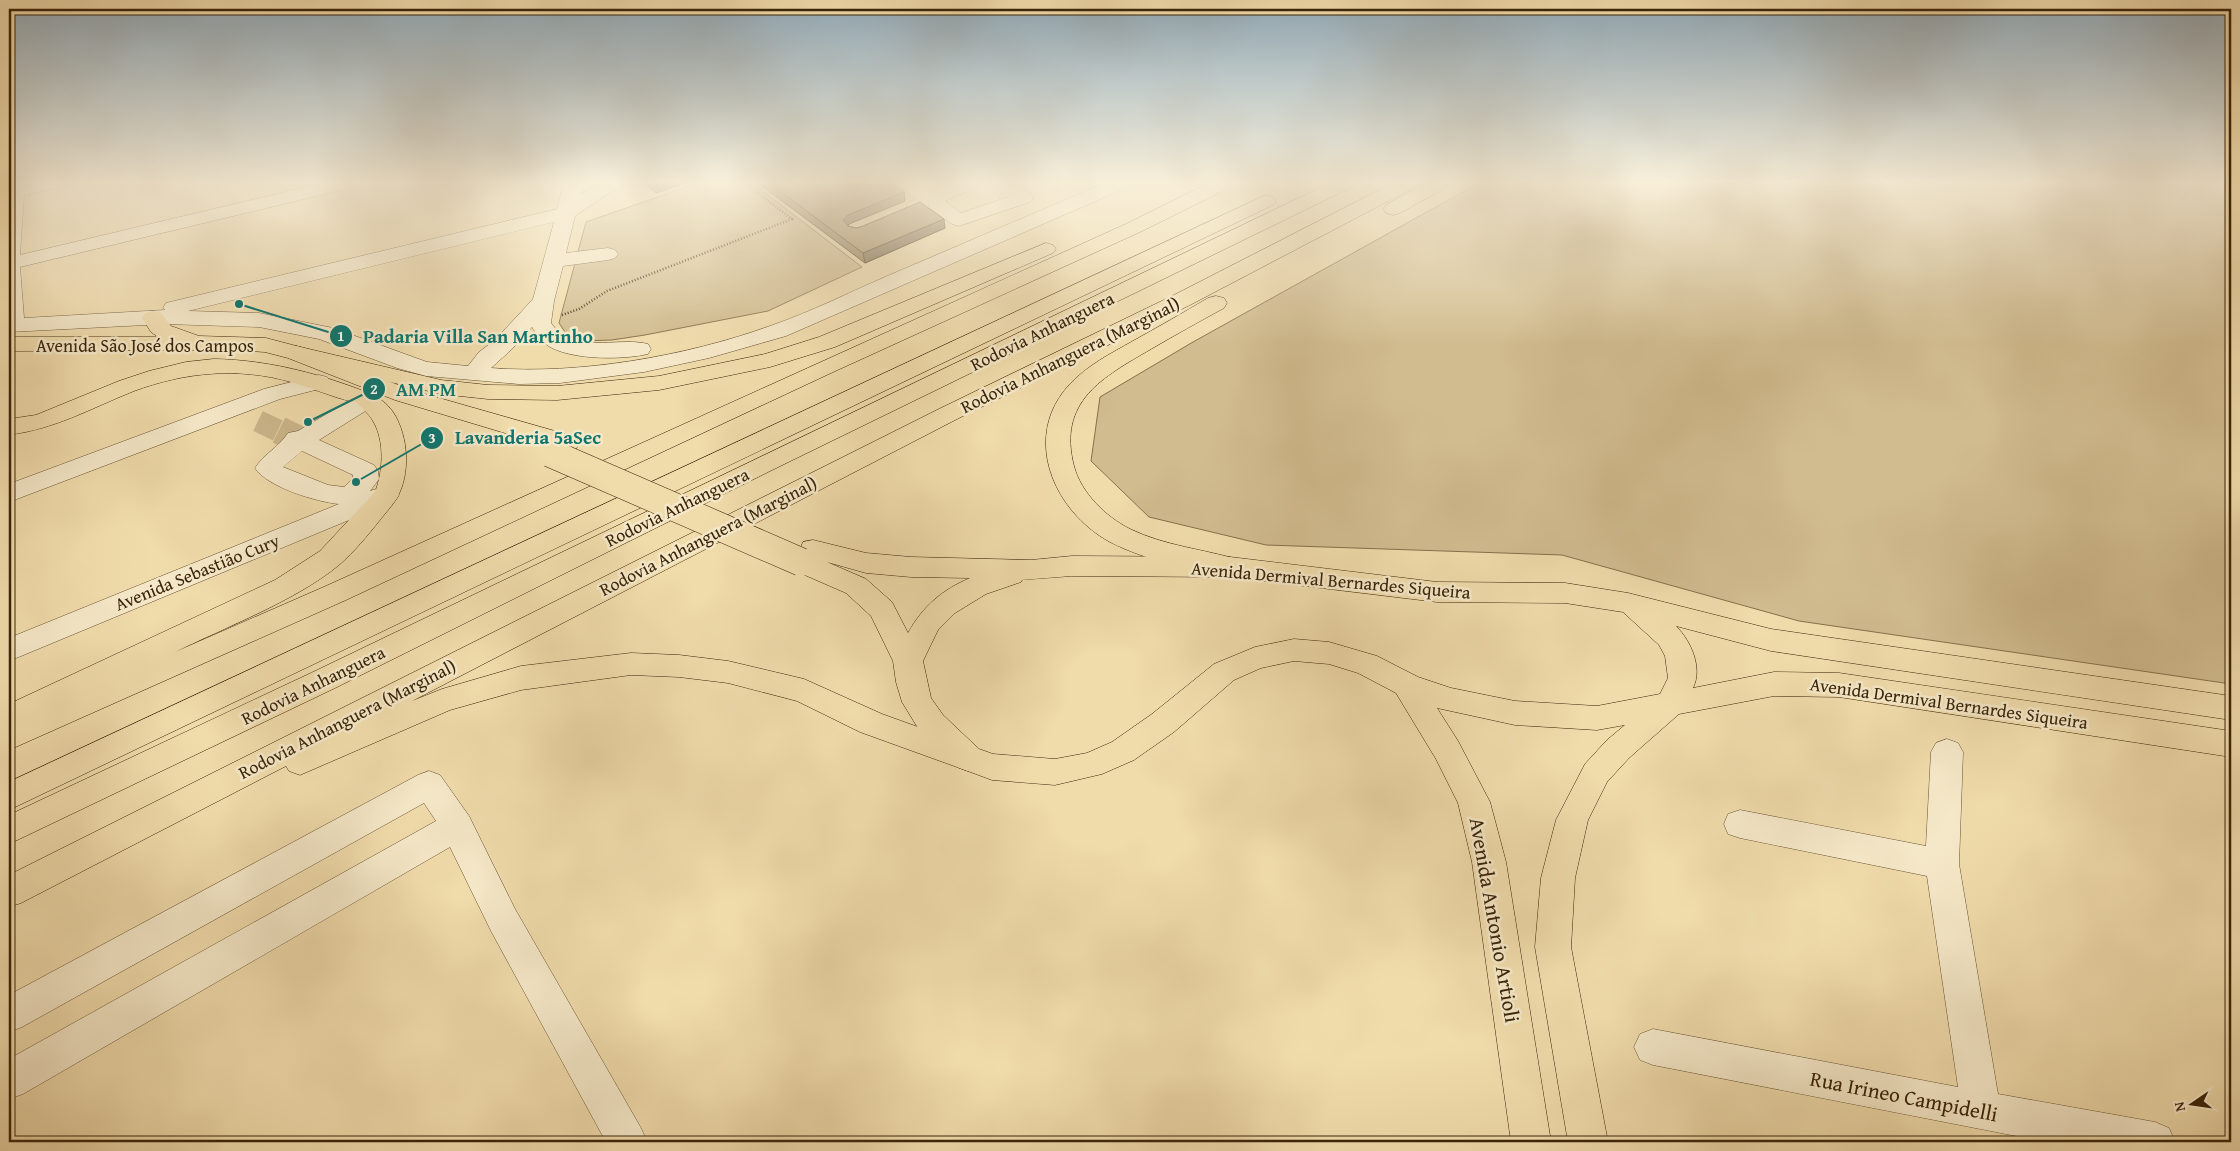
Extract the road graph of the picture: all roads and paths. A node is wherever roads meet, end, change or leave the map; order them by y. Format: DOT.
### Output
graph roads {
  1 [pos="11,237"];
  2 [pos="121,237"];
  3 [pos="467,237"];
  4 [pos="561,237"];
  5 [pos="746,237"];
  6 [pos="948,237"];
  7 [pos="997,237"];
  8 [pos="1076,237"];
  9 [pos="1112,237"];
  10 [pos="1190,237"];
  11 [pos="1234,237"];
  12 [pos="1304,237"];
  13 [pos="1341,237"];
  14 [pos="608,254"];
  15 [pos="555,261"];
  16 [pos="10,263"];
  17 [pos="240,291"];
  18 [pos="542,308"];
  19 [pos="144,318"];
  20 [pos="230,318"];
  21 [pos="10,321"];
  22 [pos="216,344"];
  23 [pos="52,345"];
  24 [pos="640,349"];
  25 [pos="296,353"];
  26 [pos="9,362"];
  27 [pos="242,365"];
  28 [pos="478,369"];
  29 [pos="319,382"];
  30 [pos="367,400"];
  31 [pos="249,413"];
  32 [pos="9,426"];
  33 [pos="299,440"];
  34 [pos="558,448"];
  35 [pos="9,493"];
  36 [pos="386,495"];
  37 [pos="807,556"];
  38 [pos="1230,567"];
  39 [pos="1031,570"];
  40 [pos="1628,603"];
  41 [pos="9,650"];
  42 [pos="908,661"];
  43 [pos="1407,685"];
  44 [pos="1669,705"];
  45 [pos="2231,708"];
  46 [pos="9,718"];
  47 [pos="9,738"];
  48 [pos="2231,744"];
  49 [pos="1947,752"];
  50 [pos="968,758"];
  51 [pos="9,797"];
  52 [pos="1740,824"];
  53 [pos="457,826"];
  54 [pos="9,830"];
  55 [pos="1942,864"];
  56 [pos="9,892"];
  57 [pos="9,898"];
  58 [pos="9,1014"];
  59 [pos="1653,1047"];
  60 [pos="9,1080"];
  61 [pos="1981,1111"];
  62 [pos="627,1142"];
  63 [pos="1531,1142"];
  64 [pos="1588,1142"];
  65 [pos="2155,1142"];
  1 -- 16 [label="street"];
  2 -- 16 [label="street"];
  3 -- 17 [label="street"];
  4 -- 15 [label="street"];
  5 -- 18 [label="path"];
  6 -- 24 [label="street, Avenida São José dos Campos"];
  7 -- 28 [label="street, Avenida São José dos Campos"];
  8 -- 25 [label="main road"];
  9 -- 47 [label="main road"];
  10 -- 51 [label="main road, Rodovia Anhanguera"];
  11 -- 54 [label="main road, Rodovia Anhanguera"];
  12 -- 56 [label="main road, Rodovia Anhanguera (Marginal)"];
  13 -- 38 [label="main road"];
  14 -- 15 [label="street"];
  15 -- 18 [label="street"];
  16 -- 21 [label="street"];
  17 -- 19 [label="street"];
  17 -- 20 [label="street"];
  18 -- 24 [label="street"];
  18 -- 28 [label="street"];
  19 -- 20 [label="street, Avenida São José dos Campos"];
  19 -- 21 [label="street, Avenida São José dos Campos"];
  19 -- 22 [label="main road"];
  20 -- 28 [label="street, Avenida São José dos Campos"];
  21 -- 23 [label="main road, Avenida São José dos Campos"];
  22 -- 23 [label="main road, Avenida São José dos Campos"];
  22 -- 25 [label="main road, Avenida São José dos Campos"];
  23 -- 26 [label="main road"];
  24 -- 28 [label="street, Avenida São José dos Campos"];
  25 -- 34 [label="main road, Avenida São José dos Campos"];
  27 -- 29 [label="main road, Avenida São José dos Campos"];
  27 -- 31 [label="street"];
  27 -- 32 [label="main road, Avenida São José dos Campos"];
  29 -- 30 [label="main road, Avenida São José dos Campos"];
  29 -- 31 [label="street"];
  30 -- 33 [label="street"];
  30 -- 34 [label="main road, Avenida São José dos Campos"];
  30 -- 36 [label="main road"];
  31 -- 35 [label="street"];
  34 -- 37 [label="main road, Avenida São José dos Campos, bridge"];
  36 -- 41 [label="street, Avenida Sebastião Cury"];
  36 -- 46 [label="main road"];
  37 -- 39 [label="main road, Avenida Dermival Bernardes Siqueira"];
  37 -- 42 [label="main road, Avenida Dermival Bernardes Siqueira"];
  38 -- 39 [label="main road, Avenida Dermival Bernardes Siqueira"];
  38 -- 40 [label="main road, Avenida Dermival Bernardes Siqueira"];
  39 -- 42 [label="main road"];
  40 -- 44 [label="main road"];
  40 -- 45 [label="main road, Avenida Dermival Bernardes Siqueira"];
  42 -- 50 [label="main road, Avenida Dermival Bernardes Siqueira"];
  43 -- 44 [label="main road, Avenida Dermival Bernardes Siqueira"];
  43 -- 50 [label="main road, Avenida Dermival Bernardes Siqueira"];
  43 -- 63 [label="main road, Avenida Antonio Artioli"];
  44 -- 48 [label="main road, Avenida Dermival Bernardes Siqueira"];
  44 -- 64 [label="main road"];
  49 -- 55 [label="street"];
  50 -- 57 [label="main road"];
  52 -- 55 [label="street"];
  53 -- 58 [label="street"];
  53 -- 60 [label="street"];
  53 -- 62 [label="street"];
  55 -- 61 [label="street"];
  59 -- 61 [label="street, Rua Irineo Campidelli"];
  61 -- 65 [label="street, Rua Irineo Campidelli"];
}
